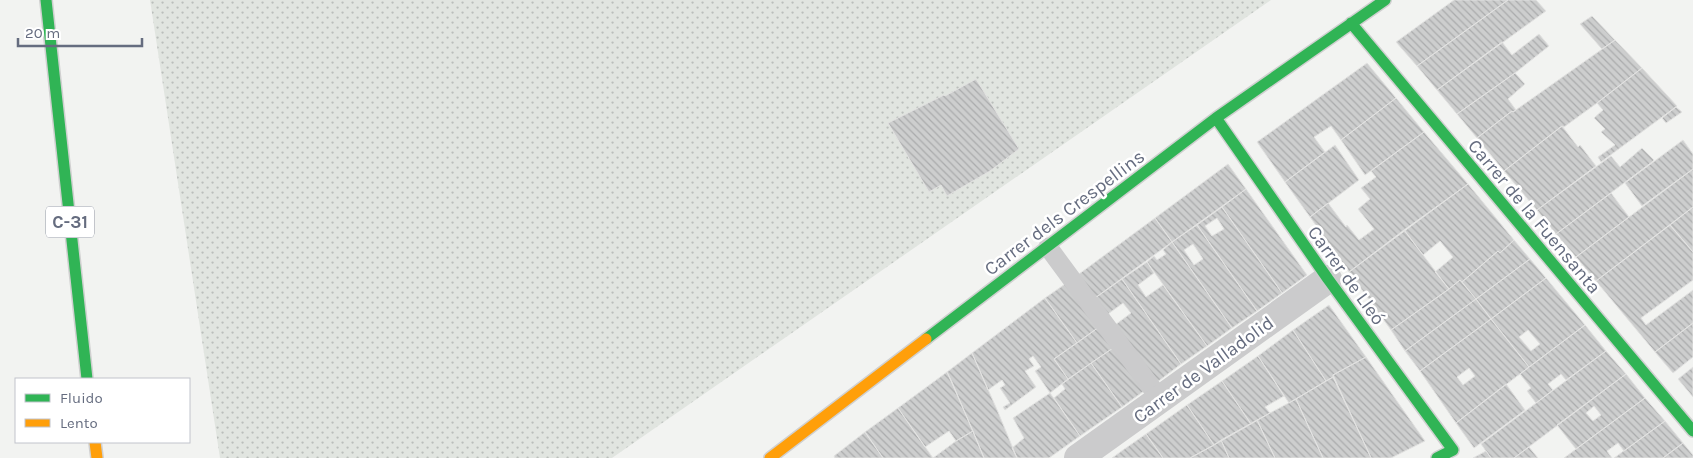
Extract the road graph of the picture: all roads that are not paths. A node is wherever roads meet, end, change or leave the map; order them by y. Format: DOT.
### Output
graph roads {
  1 [pos="46,0"];
  2 [pos="1385,0"];
  3 [pos="1350,23"];
  4 [pos="1216,118"];
  5 [pos="1048,247"];
  6 [pos="1328,279"];
  7 [pos="87,378"];
  8 [pos="1160,399"];
  9 [pos="1693,431"];
  10 [pos="95,443"];
  11 [pos="97,458"];
  12 [pos="770,458"];
  13 [pos="1078,458"];
  14 [pos="1437,458"];
  1 -- 7 [label="main road, C-31"];
  2 -- 3 [label="main road, Carrer dels Crespellins"];
  3 -- 4 [label="main road, Carrer dels Crespellins"];
  3 -- 9 [label="main road, Carrer de la Fuensanta"];
  4 -- 5 [label="main road, Carrer dels Crespellins"];
  4 -- 6 [label="main road, Carrer de Lleó"];
  5 -- 8 [label="lane"];
  5 -- 12 [label="main road, Carrer dels Crespellins"];
  6 -- 8 [label="street, Carrer de Valladolid"];
  6 -- 14 [label="main road, Carrer de Lleó"];
  8 -- 13 [label="street, Carrer de Valladolid"];
  10 -- 11 [label="main road"];
}
